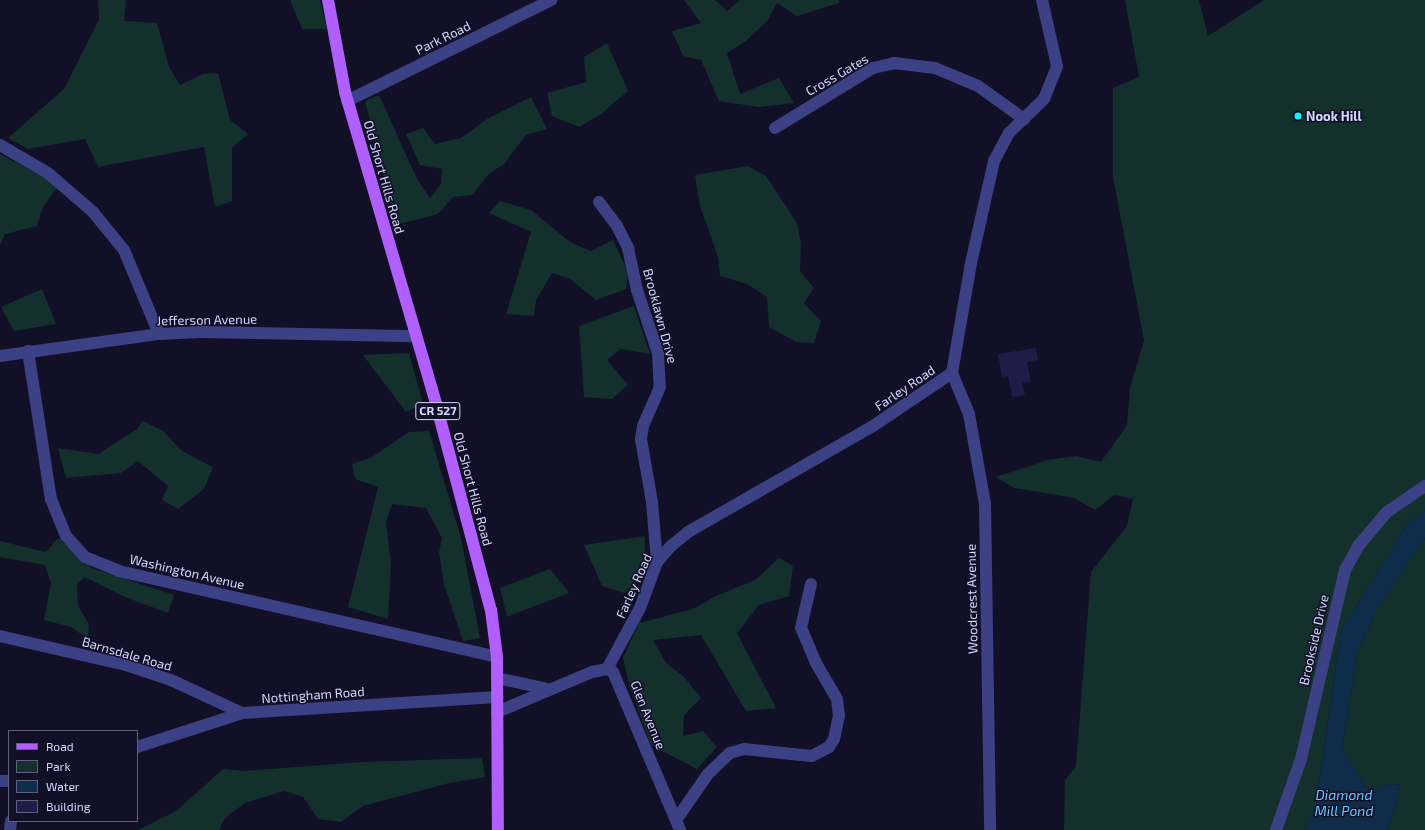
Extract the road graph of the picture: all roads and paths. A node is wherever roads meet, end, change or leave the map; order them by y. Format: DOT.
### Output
graph roads {
  1 [pos="328,0"];
  2 [pos="551,0"];
  3 [pos="1042,0"];
  4 [pos="348,101"];
  5 [pos="1024,119"];
  6 [pos="775,128"];
  7 [pos="0,145"];
  8 [pos="599,202"];
  9 [pos="159,334"];
  10 [pos="416,336"];
  11 [pos="28,351"];
  12 [pos="0,356"];
  13 [pos="952,373"];
  14 [pos="1425,486"];
  15 [pos="657,562"];
  16 [pos="811,584"];
  17 [pos="0,636"];
  18 [pos="497,657"];
  19 [pos="607,669"];
  20 [pos="497,678"];
  21 [pos="552,689"];
  22 [pos="497,697"];
  23 [pos="497,712"];
  24 [pos="242,713"];
  25 [pos="138,747"];
  26 [pos="678,825"];
  27 [pos="498,830"];
  28 [pos="990,830"];
  29 [pos="1276,830"];
  1 -- 4 [label="main road, Old Short Hills Road / CR 527"];
  2 -- 4 [label="street, Park Road"];
  3 -- 5 [label="street, Farley Road"];
  4 -- 10 [label="main road, Old Short Hills Road / CR 527"];
  5 -- 6 [label="street, Cross Gates"];
  5 -- 13 [label="street, Farley Road"];
  7 -- 9 [label="street"];
  8 -- 15 [label="street, Brooklawn Drive"];
  9 -- 10 [label="street, Jefferson Avenue"];
  9 -- 11 [label="street, Jefferson Avenue"];
  10 -- 18 [label="main road, Old Short Hills Road / CR 527"];
  11 -- 12 [label="street, Jefferson Avenue"];
  11 -- 18 [label="street, Washington Avenue"];
  13 -- 15 [label="street, Farley Road"];
  13 -- 28 [label="street, Woodcrest Avenue"];
  14 -- 29 [label="street, Brookside Drive"];
  15 -- 19 [label="street, Farley Road"];
  16 -- 26 [label="street"];
  17 -- 24 [label="street, Barnsdale Road"];
  18 -- 20 [label="main road, Old Short Hills Road / CR 527"];
  19 -- 21 [label="street"];
  19 -- 26 [label="street, Glen Avenue"];
  20 -- 21 [label="street"];
  20 -- 22 [label="main road, Old Short Hills Road / CR 527"];
  21 -- 23 [label="street"];
  22 -- 23 [label="main road, Old Short Hills Road / CR 527"];
  22 -- 24 [label="street, Nottingham Road"];
  23 -- 27 [label="main road, Old Short Hills Road / CR 527"];
  24 -- 25 [label="street, Nottingham Road"];
}
